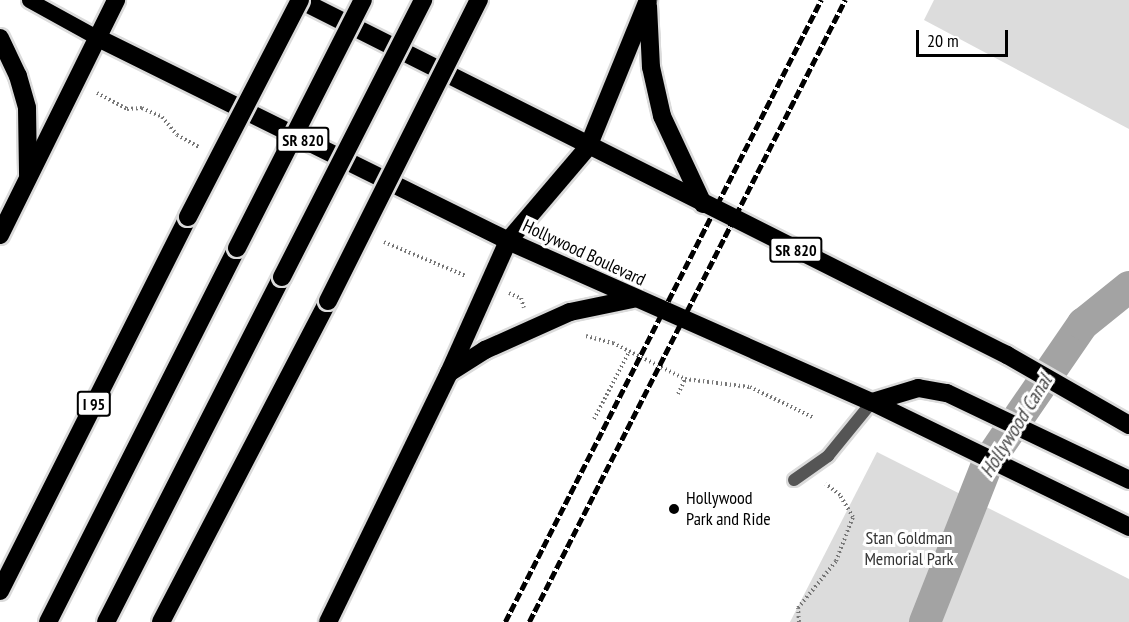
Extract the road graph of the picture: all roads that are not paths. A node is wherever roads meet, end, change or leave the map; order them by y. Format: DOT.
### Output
graph roads {
  1 [pos="29,0"];
  2 [pos="116,0"];
  3 [pos="300,0"];
  4 [pos="363,0"];
  5 [pos="423,0"];
  6 [pos="479,0"];
  7 [pos="648,1"];
  8 [pos="0,38"];
  9 [pos="98,38"];
  10 [pos="588,147"];
  11 [pos="28,179"];
  12 [pos="703,204"];
  13 [pos="0,236"];
  14 [pos="508,242"];
  15 [pos="633,299"];
  16 [pos="449,373"];
  17 [pos="872,402"];
  18 [pos="1129,425"];
  19 [pos="794,480"];
  20 [pos="1129,480"];
  21 [pos="1129,527"];
  22 [pos="0,591"];
  23 [pos="48,622"];
  24 [pos="106,622"];
  25 [pos="161,622"];
  26 [pos="328,622"];
  1 -- 9 [label="main road, Hollywood Boulevard / SR 820"];
  2 -- 9 [label="highway"];
  3 -- 10 [label="highway, SR 820"];
  3 -- 22 [label="highway, I 95, bridge"];
  4 -- 23 [label="highway, bridge"];
  5 -- 24 [label="highway, bridge"];
  6 -- 25 [label="highway, bridge"];
  7 -- 10 [label="highway"];
  7 -- 12 [label="highway"];
  8 -- 11 [label="highway"];
  9 -- 11 [label="highway"];
  9 -- 14 [label="highway, Hollywood Boulevard / SR 820"];
  10 -- 12 [label="highway, SR 820"];
  10 -- 14 [label="highway"];
  11 -- 13 [label="highway"];
  12 -- 18 [label="highway, SR 820"];
  14 -- 15 [label="highway, Hollywood Boulevard / SR 820"];
  14 -- 16 [label="highway"];
  15 -- 16 [label="highway"];
  15 -- 17 [label="highway, Hollywood Boulevard / SR 820"];
  16 -- 26 [label="highway"];
  17 -- 19 [label="lane"];
  17 -- 20 [label="highway"];
  17 -- 21 [label="highway, Hollywood Boulevard / SR 820"];
}
